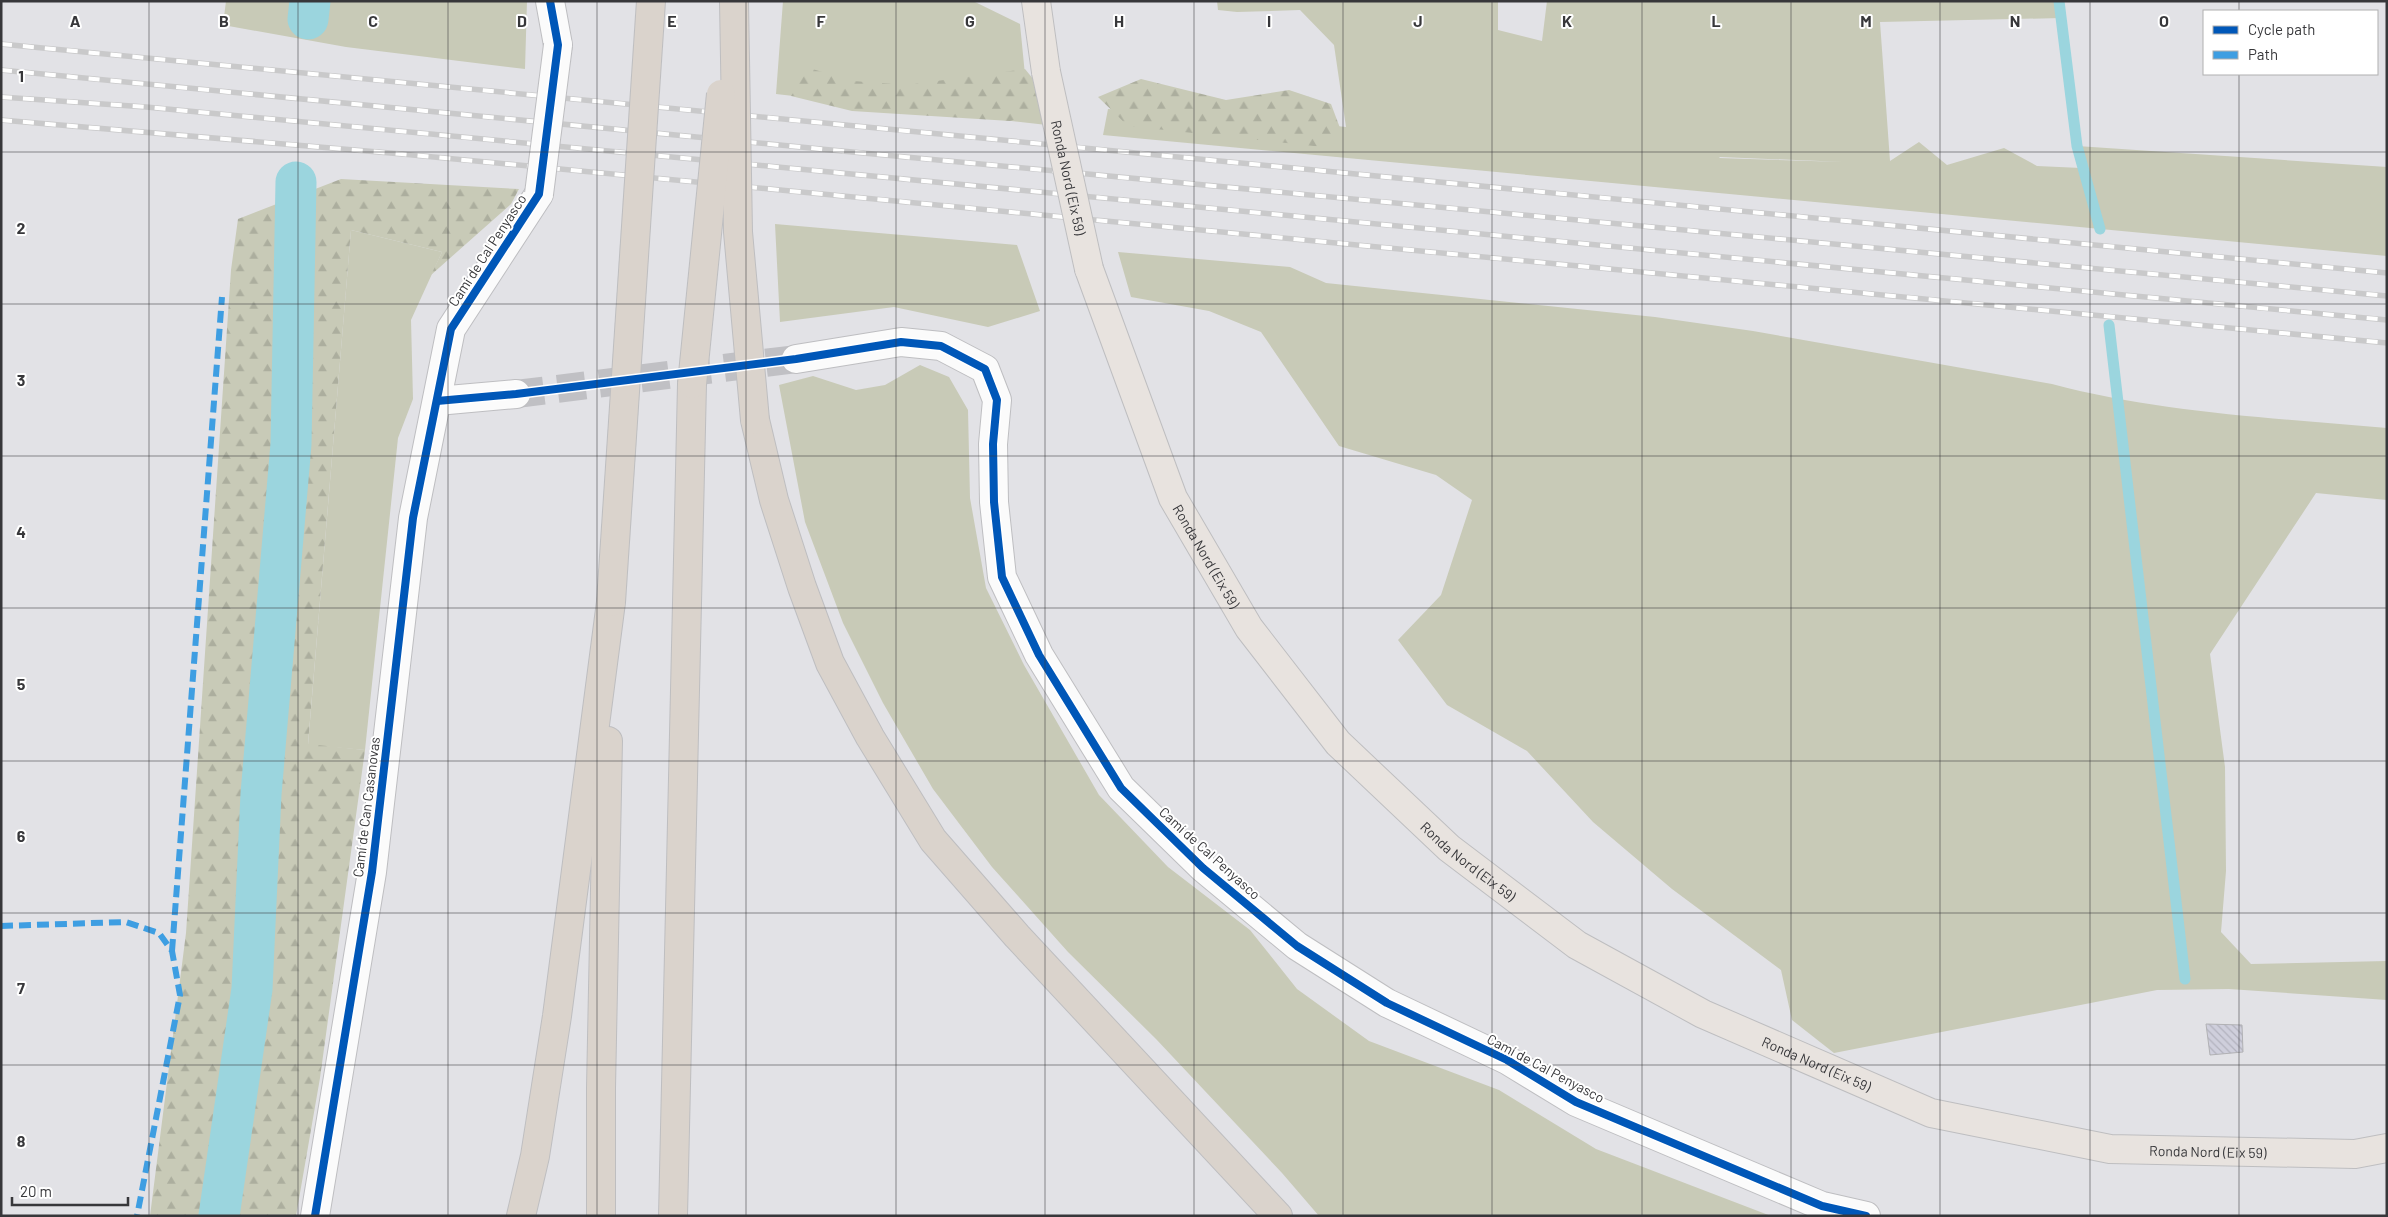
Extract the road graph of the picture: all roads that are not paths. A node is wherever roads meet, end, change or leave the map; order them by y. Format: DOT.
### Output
graph roads {
  1 [pos="550,1"];
  2 [pos="651,1"];
  3 [pos="732,1"];
  4 [pos="1036,1"];
  5 [pos="796,359"];
  6 [pos="516,394"];
  7 [pos="437,401"];
  8 [pos="611,602"];
  9 [pos="2387,1148"];
  10 [pos="1277,1214"];
  11 [pos="315,1216"];
  12 [pos="521,1216"];
  13 [pos="601,1216"];
  14 [pos="673,1216"];
  15 [pos="1866,1216"];
  1 -- 7 [label="street, Camí de Cal Penyasco, bridge"];
  2 -- 8 [label="highway, bridge"];
  3 -- 10 [label="highway, bridge"];
  3 -- 14 [label="highway, bridge"];
  4 -- 9 [label="main road, Ronda Nord (Eix 59), bridge"];
  5 -- 15 [label="street, Camí de Cal Penyasco"];
  6 -- 7 [label="street"];
  7 -- 11 [label="street, Camí de Can Casanovas"];
  8 -- 12 [label="highway"];
  8 -- 13 [label="highway"];
}
